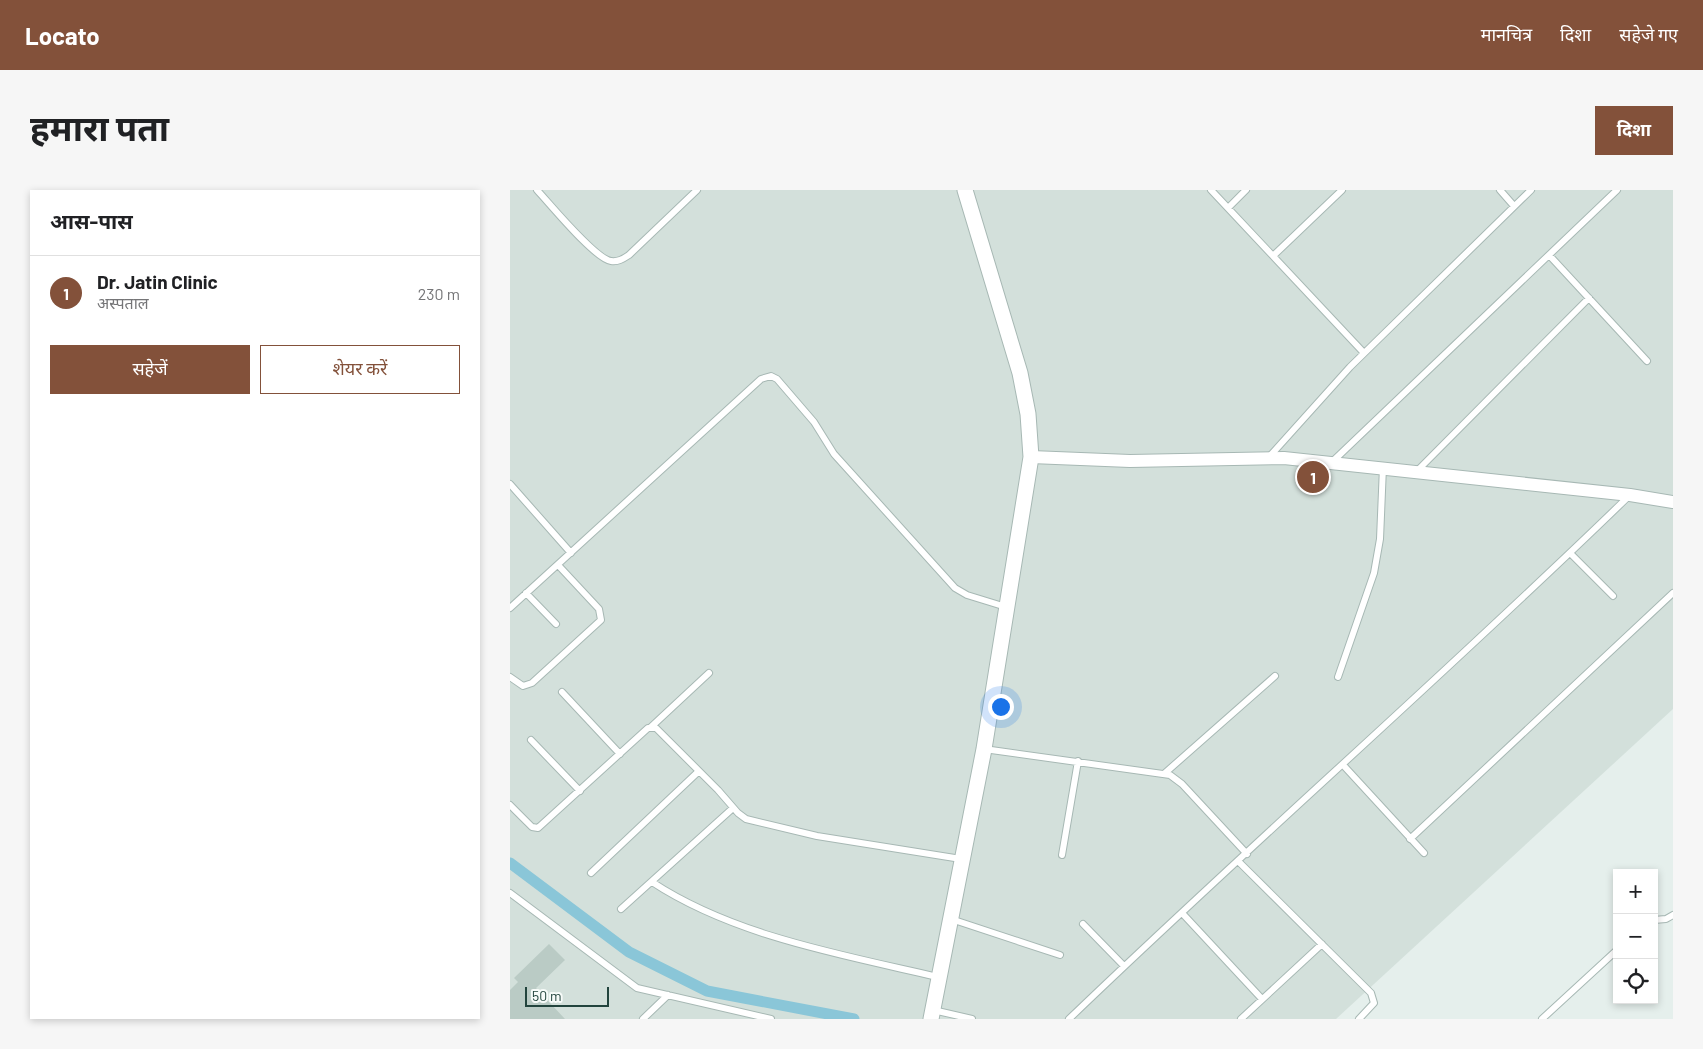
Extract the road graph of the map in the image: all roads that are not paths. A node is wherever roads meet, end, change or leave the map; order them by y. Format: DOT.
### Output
graph roads {
  1 [pos="537,190"];
  2 [pos="698,190"];
  3 [pos="965,190"];
  4 [pos="1211,190"];
  5 [pos="1246,190"];
  6 [pos="1342,190"];
  7 [pos="1500,190"];
  8 [pos="1532,190"];
  9 [pos="1617,190"];
  10 [pos="1514,206"];
  11 [pos="1228,208"];
  12 [pos="1548,255"];
  13 [pos="1273,256"];
  14 [pos="1589,298"];
  15 [pos="1364,353"];
  16 [pos="1647,361"];
  17 [pos="1031,457"];
  18 [pos="1268,458"];
  19 [pos="1332,462"];
  20 [pos="1384,468"];
  21 [pos="1417,471"];
  22 [pos="510,484"];
  23 [pos="1630,495"];
  24 [pos="1673,502"];
  25 [pos="571,553"];
  26 [pos="1570,553"];
  27 [pos="558,565"];
  28 [pos="526,593"];
  29 [pos="1673,593"];
  30 [pos="1613,596"];
  31 [pos="1006,607"];
  32 [pos="510,608"];
  33 [pos="556,624"];
  34 [pos="709,673"];
  35 [pos="1275,676"];
  36 [pos="510,677"];
  37 [pos="1338,677"];
  38 [pos="562,692"];
  39 [pos="652,727"];
  40 [pos="531,740"];
  41 [pos="984,749"];
  42 [pos="620,754"];
  43 [pos="1078,761"];
  44 [pos="1344,766"];
  45 [pos="699,771"];
  46 [pos="1165,773"];
  47 [pos="580,791"];
  48 [pos="510,805"];
  49 [pos="733,808"];
  50 [pos="1410,839"];
  51 [pos="1424,853"];
  52 [pos="1247,854"];
  53 [pos="1062,855"];
  54 [pos="962,860"];
  55 [pos="1239,862"];
  56 [pos="590,873"];
  57 [pos="652,882"];
  58 [pos="510,893"];
  59 [pos="621,909"];
  60 [pos="1182,913"];
  61 [pos="1673,915"];
  62 [pos="951,919"];
  63 [pos="1658,920"];
  64 [pos="1083,924"];
  65 [pos="1322,944"];
  66 [pos="1613,954"];
  67 [pos="1060,955"];
  68 [pos="1124,966"];
  69 [pos="939,977"];
  70 [pos="668,995"];
  71 [pos="1262,1000"];
  72 [pos="932,1016"];
  73 [pos="643,1019"];
  74 [pos="771,1019"];
  75 [pos="972,1019"];
  76 [pos="1069,1019"];
  77 [pos="1241,1019"];
  78 [pos="1358,1019"];
  79 [pos="1542,1019"];
  1 -- 2 [label="lane"];
  3 -- 17 [label="street"];
  4 -- 11 [label="lane"];
  5 -- 11 [label="lane"];
  6 -- 13 [label="lane"];
  7 -- 10 [label="lane"];
  8 -- 10 [label="lane"];
  9 -- 12 [label="lane"];
  10 -- 15 [label="lane"];
  11 -- 13 [label="lane"];
  12 -- 14 [label="lane"];
  12 -- 19 [label="lane"];
  13 -- 15 [label="lane"];
  14 -- 16 [label="lane"];
  14 -- 21 [label="lane"];
  15 -- 18 [label="lane"];
  17 -- 18 [label="street"];
  17 -- 31 [label="street"];
  18 -- 19 [label="street"];
  19 -- 20 [label="street"];
  20 -- 21 [label="street"];
  20 -- 37 [label="lane"];
  21 -- 23 [label="street"];
  22 -- 25 [label="lane"];
  23 -- 24 [label="street"];
  23 -- 26 [label="lane"];
  25 -- 27 [label="lane"];
  25 -- 31 [label="lane"];
  26 -- 30 [label="lane"];
  26 -- 44 [label="lane"];
  27 -- 28 [label="lane"];
  27 -- 36 [label="lane"];
  28 -- 32 [label="lane"];
  28 -- 33 [label="lane"];
  29 -- 50 [label="lane"];
  31 -- 41 [label="street"];
  34 -- 39 [label="lane"];
  35 -- 46 [label="lane"];
  38 -- 42 [label="lane"];
  39 -- 42 [label="lane"];
  39 -- 45 [label="lane"];
  40 -- 47 [label="lane"];
  41 -- 43 [label="lane"];
  41 -- 54 [label="street"];
  42 -- 47 [label="lane"];
  43 -- 46 [label="lane"];
  43 -- 53 [label="lane"];
  44 -- 50 [label="lane"];
  44 -- 52 [label="lane"];
  45 -- 49 [label="lane"];
  45 -- 56 [label="lane"];
  46 -- 52 [label="lane"];
  47 -- 48 [label="lane"];
  49 -- 54 [label="lane"];
  49 -- 57 [label="lane"];
  50 -- 51 [label="lane"];
  52 -- 55 [label="lane"];
  54 -- 62 [label="street"];
  55 -- 60 [label="lane"];
  55 -- 65 [label="lane"];
  57 -- 59 [label="lane"];
  57 -- 69 [label="lane"];
  58 -- 70 [label="lane"];
  60 -- 68 [label="lane"];
  60 -- 71 [label="lane"];
  61 -- 63 [label="lane"];
  62 -- 67 [label="lane"];
  62 -- 69 [label="street"];
  64 -- 68 [label="lane"];
  65 -- 71 [label="lane"];
  65 -- 78 [label="lane"];
  66 -- 79 [label="lane"];
  68 -- 76 [label="lane"];
  69 -- 72 [label="street"];
  70 -- 73 [label="lane"];
  70 -- 74 [label="lane"];
  71 -- 77 [label="lane"];
  72 -- 75 [label="lane"];
}
